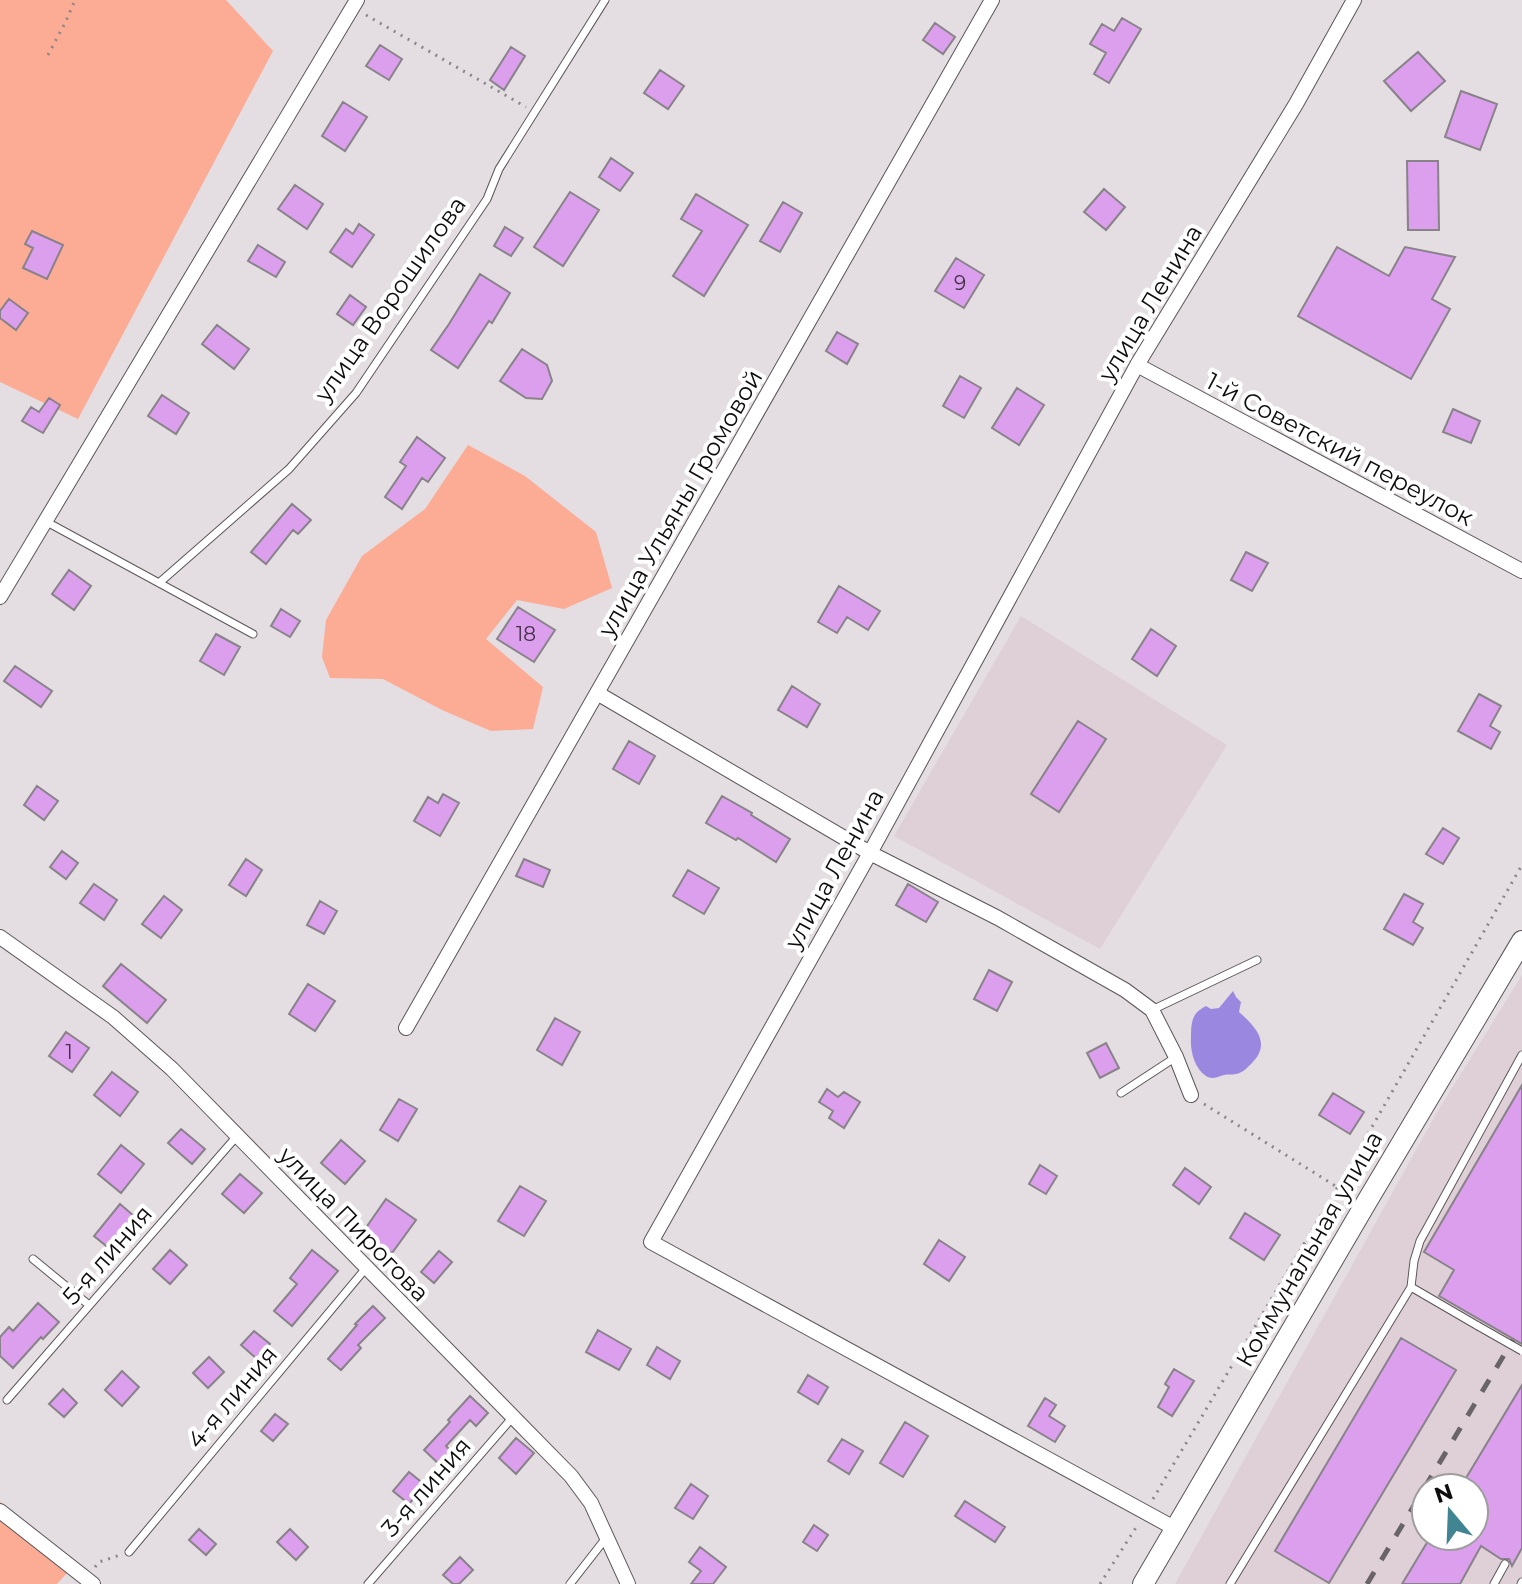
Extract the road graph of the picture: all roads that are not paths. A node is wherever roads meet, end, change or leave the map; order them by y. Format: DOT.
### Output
graph roads {
  1 [pos="605,0"];
  2 [pos="992,0"];
  3 [pos="1354,0"];
  4 [pos="355,4"];
  5 [pos="1137,365"];
  6 [pos="45,521"];
  7 [pos="1522,571"];
  8 [pos="159,583"];
  9 [pos="0,597"];
  10 [pos="253,634"];
  11 [pos="597,693"];
  12 [pos="870,853"];
  13 [pos="0,937"];
  14 [pos="1522,941"];
  15 [pos="1257,960"];
  16 [pos="1152,1010"];
  17 [pos="406,1028"];
  18 [pos="1522,1055"];
  19 [pos="1176,1057"];
  20 [pos="1121,1093"];
  21 [pos="1191,1095"];
  22 [pos="237,1136"];
  23 [pos="33,1259"];
  24 [pos="366,1268"];
  25 [pos="1411,1287"];
  26 [pos="89,1305"];
  27 [pos="1522,1351"];
  28 [pos="7,1400"];
  29 [pos="513,1417"];
  30 [pos="0,1511"];
  31 [pos="1176,1529"];
  32 [pos="607,1537"];
  33 [pos="129,1552"];
  34 [pos="1505,1564"];
  35 [pos="89,1581"];
  36 [pos="368,1584"];
  37 [pos="570,1584"];
  38 [pos="628,1584"];
  39 [pos="1143,1584"];
  40 [pos="1230,1584"];
  41 [pos="1494,1584"];
  1 -- 8 [label="lane, улица Ворошилова"];
  2 -- 11 [label="street, улица Ульяны Громовой"];
  3 -- 5 [label="street, улица Ленина"];
  4 -- 6 [label="street"];
  5 -- 7 [label="street, 1-й Советский переулок"];
  5 -- 12 [label="street, улица Ленина"];
  6 -- 8 [label="lane"];
  6 -- 9 [label="street"];
  8 -- 10 [label="lane"];
  11 -- 12 [label="street"];
  11 -- 17 [label="street, улица Ульяны Громовой"];
  12 -- 16 [label="street"];
  12 -- 31 [label="street, улица Ленина"];
  13 -- 22 [label="street, улица Пирогова"];
  14 -- 31 [label="street, Коммунальная улица"];
  15 -- 16 [label="lane"];
  16 -- 19 [label="street"];
  18 -- 25 [label="lane"];
  19 -- 20 [label="lane"];
  19 -- 21 [label="street"];
  22 -- 24 [label="street, улица Пирогова"];
  22 -- 26 [label="lane, 5-я линия"];
  23 -- 26 [label="lane"];
  24 -- 29 [label="street, улица Пирогова"];
  24 -- 33 [label="lane, 4-я линия"];
  25 -- 27 [label="lane, bridge"];
  25 -- 40 [label="lane"];
  26 -- 28 [label="lane, 5-я линия"];
  29 -- 32 [label="street, улица Пирогова"];
  29 -- 36 [label="lane, 3-я линия"];
  30 -- 35 [label="street"];
  31 -- 39 [label="street, Коммунальная улица"];
  32 -- 37 [label="lane"];
  32 -- 38 [label="street, улица Пирогова"];
  34 -- 41 [label="lane"];
}
